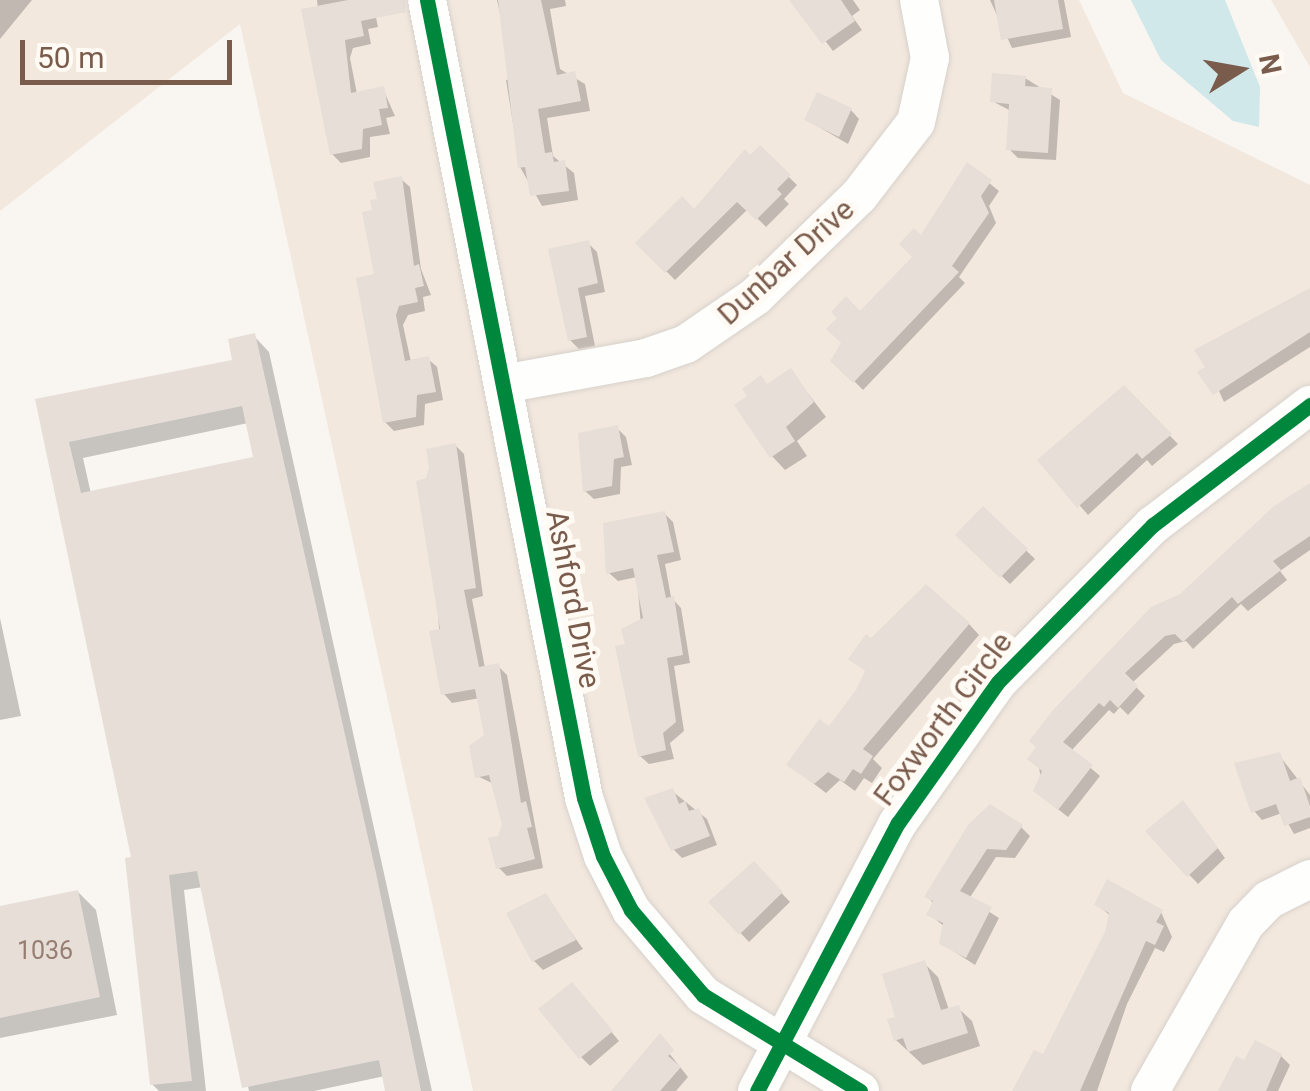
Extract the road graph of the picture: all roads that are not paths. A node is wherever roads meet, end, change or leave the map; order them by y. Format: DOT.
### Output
graph roads {
  1 [pos="427,0"];
  2 [pos="919,0"];
  3 [pos="503,384"];
  4 [pos="1310,405"];
  5 [pos="1310,879"];
  6 [pos="780,1045"];
  7 [pos="756,1091"];
  8 [pos="860,1091"];
  9 [pos="1150,1091"];
  1 -- 3 [label="street, Ashford Drive"];
  2 -- 3 [label="street, Dunbar Drive"];
  3 -- 6 [label="street, Ashford Drive"];
  4 -- 6 [label="street, Foxworth Circle"];
  5 -- 9 [label="street"];
  6 -- 7 [label="street, Foxworth Circle"];
  6 -- 8 [label="street, Ashford Drive"];
}
